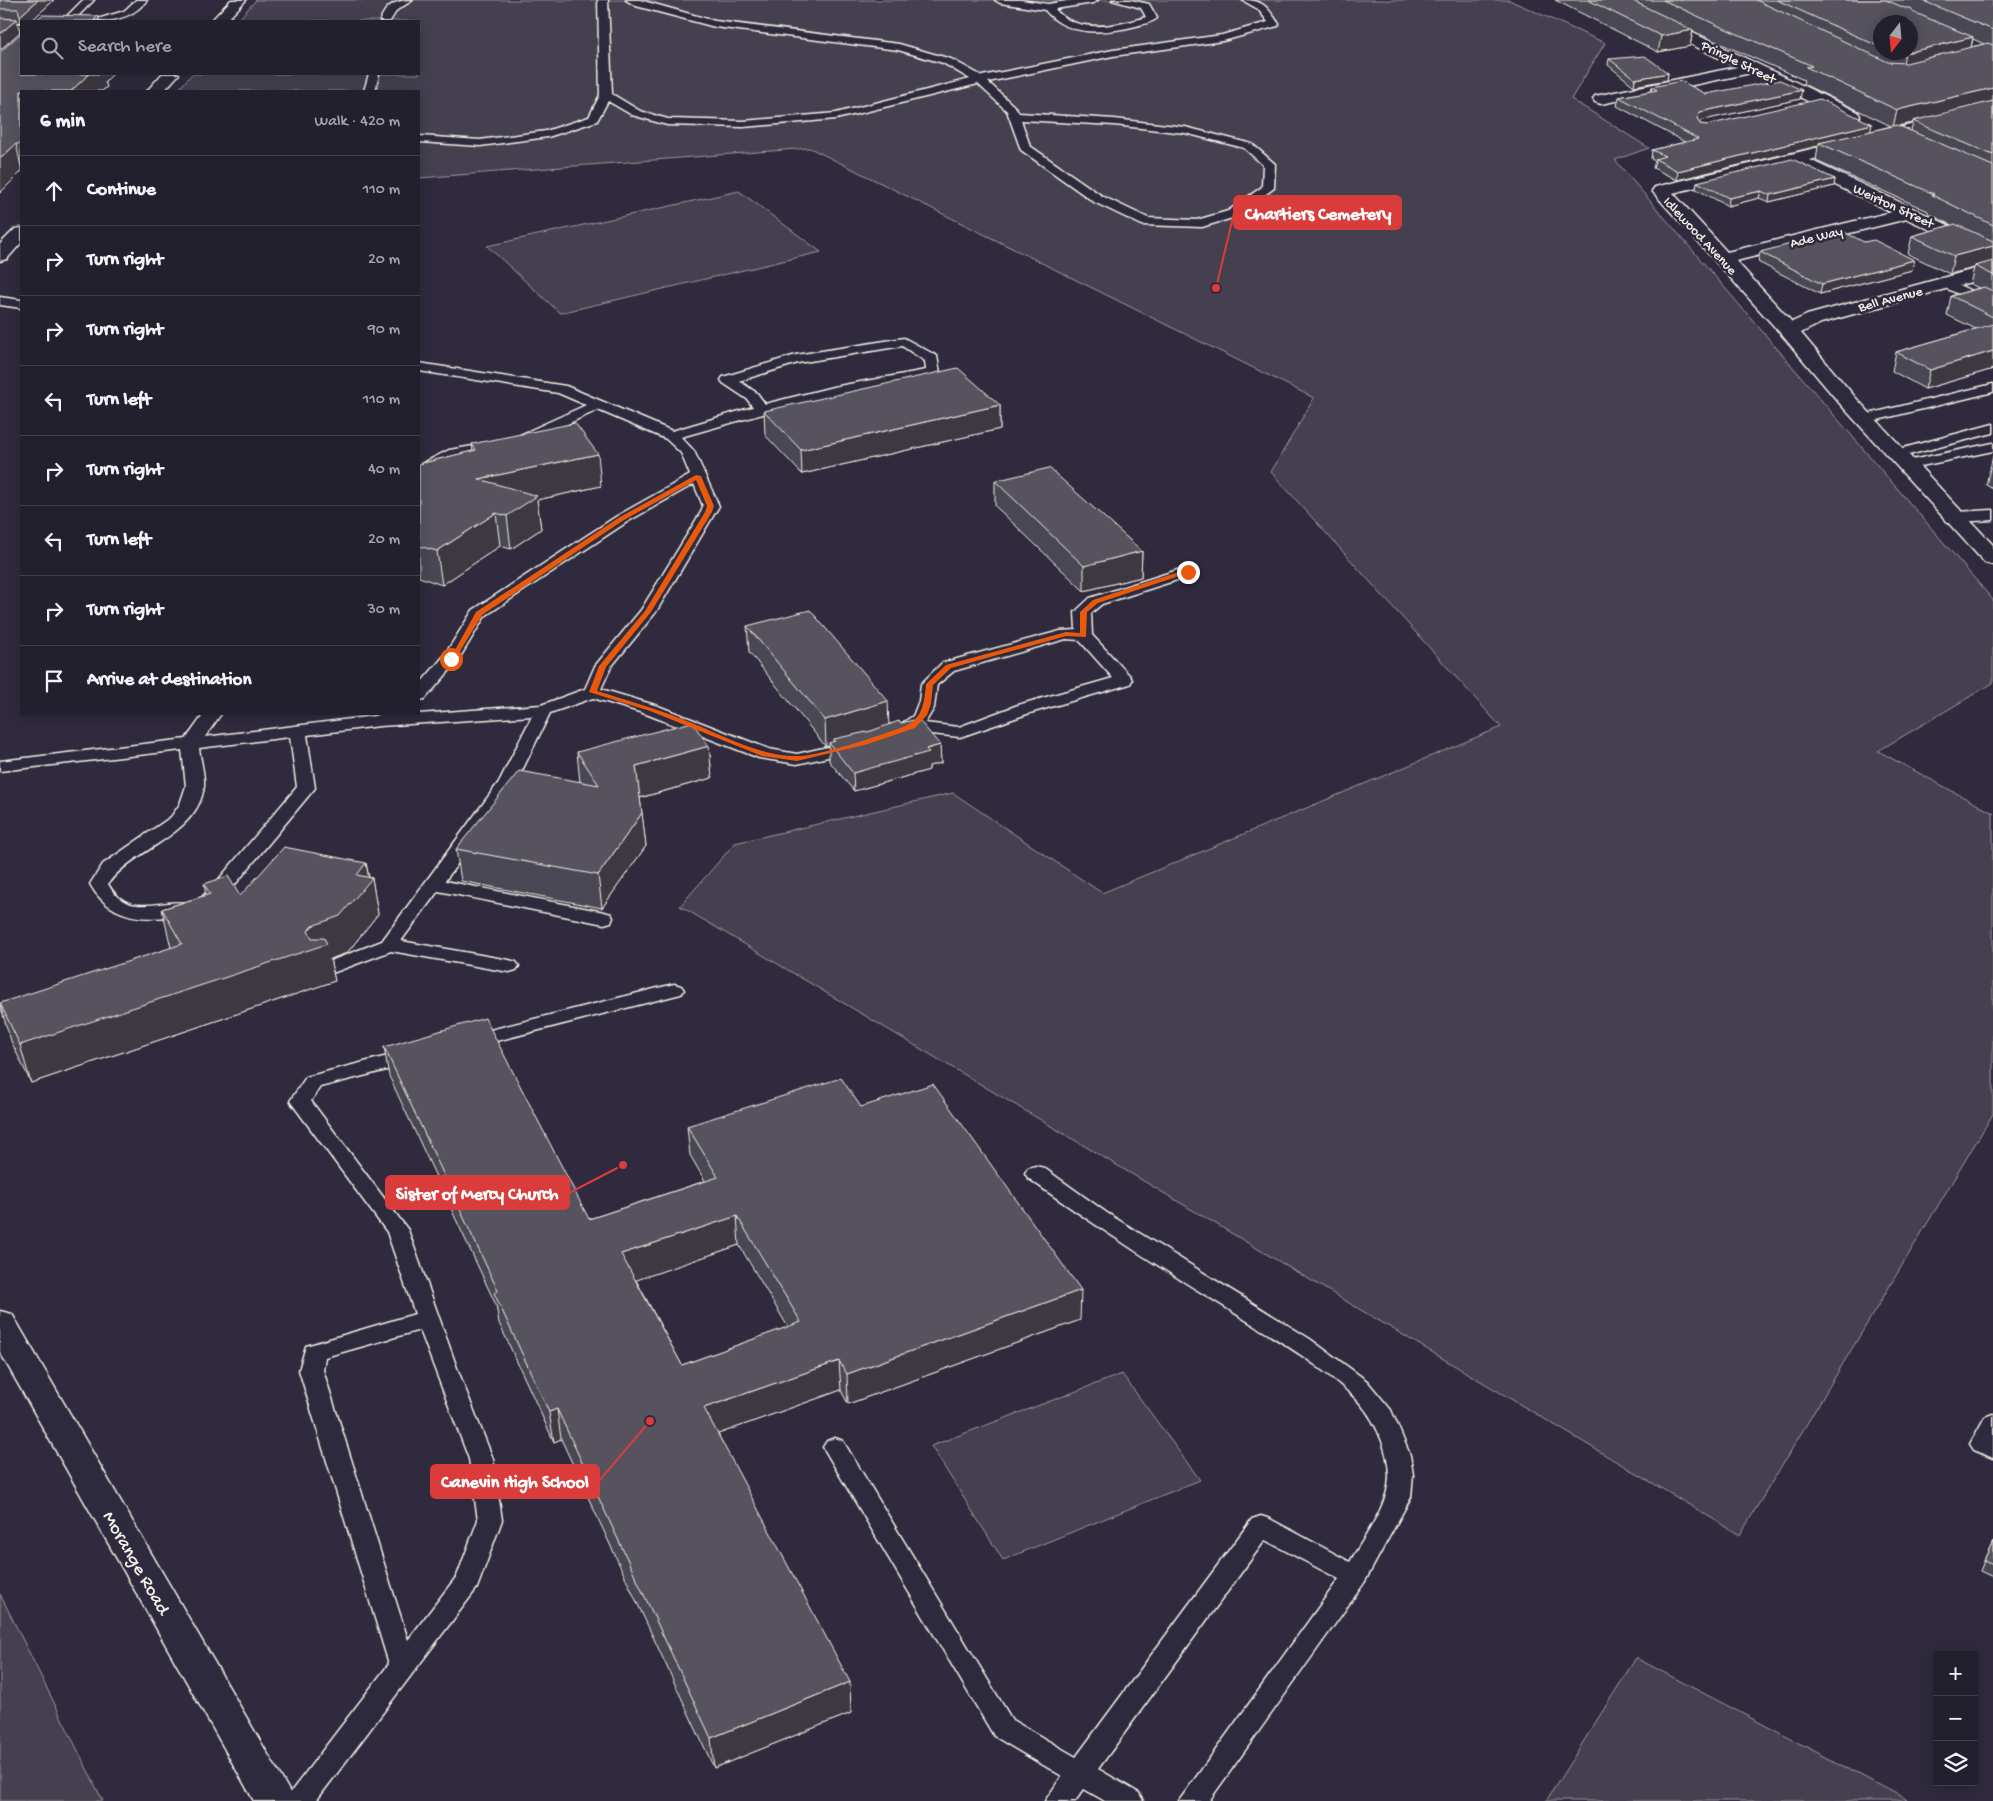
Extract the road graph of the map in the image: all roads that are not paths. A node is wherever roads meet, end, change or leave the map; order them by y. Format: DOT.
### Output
graph roads {
  1 [pos="89,0"];
  2 [pos="142,0"];
  3 [pos="240,0"];
  4 [pos="408,0"];
  5 [pos="603,0"];
  6 [pos="632,0"];
  7 [pos="1000,0"];
  8 [pos="1093,0"];
  9 [pos="1117,0"];
  10 [pos="1247,0"];
  11 [pos="1612,0"];
  12 [pos="1048,7"];
  13 [pos="68,20"];
  14 [pos="100,20"];
  15 [pos="219,20"];
  16 [pos="385,20"];
  17 [pos="0,26"];
  18 [pos="20,27"];
  19 [pos="1755,68"];
  20 [pos="170,75"];
  21 [pos="374,75"];
  22 [pos="980,80"];
  23 [pos="156,90"];
  24 [pos="370,90"];
  25 [pos="606,95"];
  26 [pos="1601,99"];
  27 [pos="1822,100"];
  28 [pos="1792,107"];
  29 [pos="1991,112"];
  30 [pos="636,113"];
  31 [pos="1014,116"];
  32 [pos="593,119"];
  33 [pos="1892,135"];
  34 [pos="420,139"];
  35 [pos="1909,142"];
  36 [pos="1794,159"];
  37 [pos="1909,213"];
  38 [pos="20,234"];
  39 [pos="1993,252"];
  40 [pos="0,255"];
  41 [pos="1723,259"];
  42 [pos="1993,270"];
  43 [pos="1946,283"];
  44 [pos="0,301"];
  45 [pos="20,304"];
  46 [pos="1993,306"];
  47 [pos="1789,331"];
  48 [pos="420,367"];
  49 [pos="1993,388"];
  50 [pos="598,405"];
  51 [pos="762,409"];
  52 [pos="1865,419"];
  53 [pos="1993,428"];
  54 [pos="671,436"];
  55 [pos="1993,447"];
  56 [pos="1902,459"];
  57 [pos="420,470"];
  58 [pos="698,476"];
  59 [pos="1993,515"];
  60 [pos="1956,517"];
  61 [pos="1993,558"];
  62 [pos="1188,572"];
  63 [pos="1084,636"];
  64 [pos="592,692"];
  65 [pos="420,694"];
  66 [pos="543,710"];
  67 [pos="212,715"];
  68 [pos="386,718"];
  69 [pos="912,727"];
  70 [pos="298,731"];
  71 [pos="884,736"];
  72 [pos="865,743"];
  73 [pos="190,744"];
  74 [pos="0,766"];
  75 [pos="434,885"];
  76 [pos="604,918"];
  77 [pos="389,944"];
  78 [pos="510,966"];
  79 [pos="327,968"];
  80 [pos="674,990"];
  81 [pos="454,1046"];
  82 [pos="426,1053"];
  83 [pos="1036,1173"];
  84 [pos="428,1319"];
  85 [pos="0,1323"];
  86 [pos="1993,1423"];
  87 [pos="835,1447"];
  88 [pos="1993,1449"];
  89 [pos="1355,1576"];
  90 [pos="403,1667"];
  91 [pos="1080,1772"];
  92 [pos="275,1801"];
  93 [pos="300,1801"];
  94 [pos="1060,1801"];
  95 [pos="1129,1801"];
  96 [pos="1193,1801"];
  1 -- 13 [label="lane"];
  2 -- 14 [label="lane"];
  3 -- 15 [label="street"];
  4 -- 16 [label="lane"];
  5 -- 25 [label="lane"];
  6 -- 22 [label="lane"];
  7 -- 12 [label="lane"];
  8 -- 12 [label="lane"];
  9 -- 12 [label="lane"];
  10 -- 22 [label="lane"];
  11 -- 19 [label="street, Pringle Street"];
  17 -- 18 [label="lane"];
  19 -- 26 [label="street"];
  19 -- 27 [label="street, Pringle Street"];
  20 -- 23 [label="street"];
  21 -- 24 [label="lane"];
  22 -- 30 [label="lane"];
  22 -- 31 [label="lane"];
  25 -- 30 [label="lane"];
  25 -- 32 [label="lane"];
  27 -- 28 [label="street"];
  27 -- 33 [label="street, Pringle Street"];
  29 -- 33 [label="street, Idlewood Avenue"];
  30 -- 32 [label="lane"];
  31 -- 31 [label="lane"];
  32 -- 34 [label="lane"];
  33 -- 35 [label="lane"];
  33 -- 36 [label="street, Idlewood Avenue"];
  36 -- 37 [label="street, Weirton Street"];
  36 -- 41 [label="street, Idlewood Avenue"];
  37 -- 39 [label="street, Weirton Street"];
  37 -- 41 [label="street, Ade Way"];
  38 -- 40 [label="street"];
  41 -- 47 [label="street, Idlewood Avenue"];
  42 -- 43 [label="street, Bell Avenue"];
  43 -- 46 [label="lane"];
  43 -- 47 [label="street, Bell Avenue"];
  44 -- 45 [label="lane"];
  47 -- 52 [label="street, Idlewood Avenue"];
  48 -- 50 [label="lane"];
  49 -- 52 [label="lane"];
  50 -- 54 [label="lane"];
  50 -- 57 [label="lane"];
  51 -- 51 [label="lane"];
  51 -- 54 [label="lane"];
  52 -- 56 [label="street, Idlewood Avenue"];
  53 -- 56 [label="lane"];
  54 -- 58 [label="lane"];
  55 -- 56 [label="lane"];
  56 -- 60 [label="street, Idlewood Avenue"];
  58 -- 64 [label="lane"];
  58 -- 65 [label="lane"];
  59 -- 60 [label="lane"];
  60 -- 61 [label="street, Idlewood Avenue"];
  62 -- 63 [label="lane"];
  63 -- 69 [label="lane"];
  63 -- 69 [label="lane"];
  64 -- 66 [label="lane"];
  64 -- 72 [label="lane"];
  66 -- 68 [label="lane"];
  66 -- 75 [label="lane"];
  67 -- 73 [label="lane"];
  68 -- 70 [label="lane"];
  69 -- 71 [label="lane"];
  70 -- 73 [label="lane"];
  70 -- 73 [label="lane"];
  73 -- 74 [label="lane"];
  75 -- 76 [label="lane"];
  75 -- 77 [label="lane"];
  77 -- 78 [label="lane"];
  77 -- 79 [label="lane"];
  80 -- 81 [label="lane"];
  82 -- 84 [label="lane"];
  83 -- 89 [label="lane"];
  84 -- 90 [label="lane"];
  84 -- 90 [label="lane"];
  85 -- 92 [label="street, Morange Road"];
  86 -- 88 [label="lane"];
  87 -- 91 [label="lane"];
  89 -- 91 [label="lane"];
  89 -- 96 [label="lane"];
  90 -- 93 [label="lane"];
  91 -- 94 [label="lane"];
  91 -- 95 [label="lane"];
}
